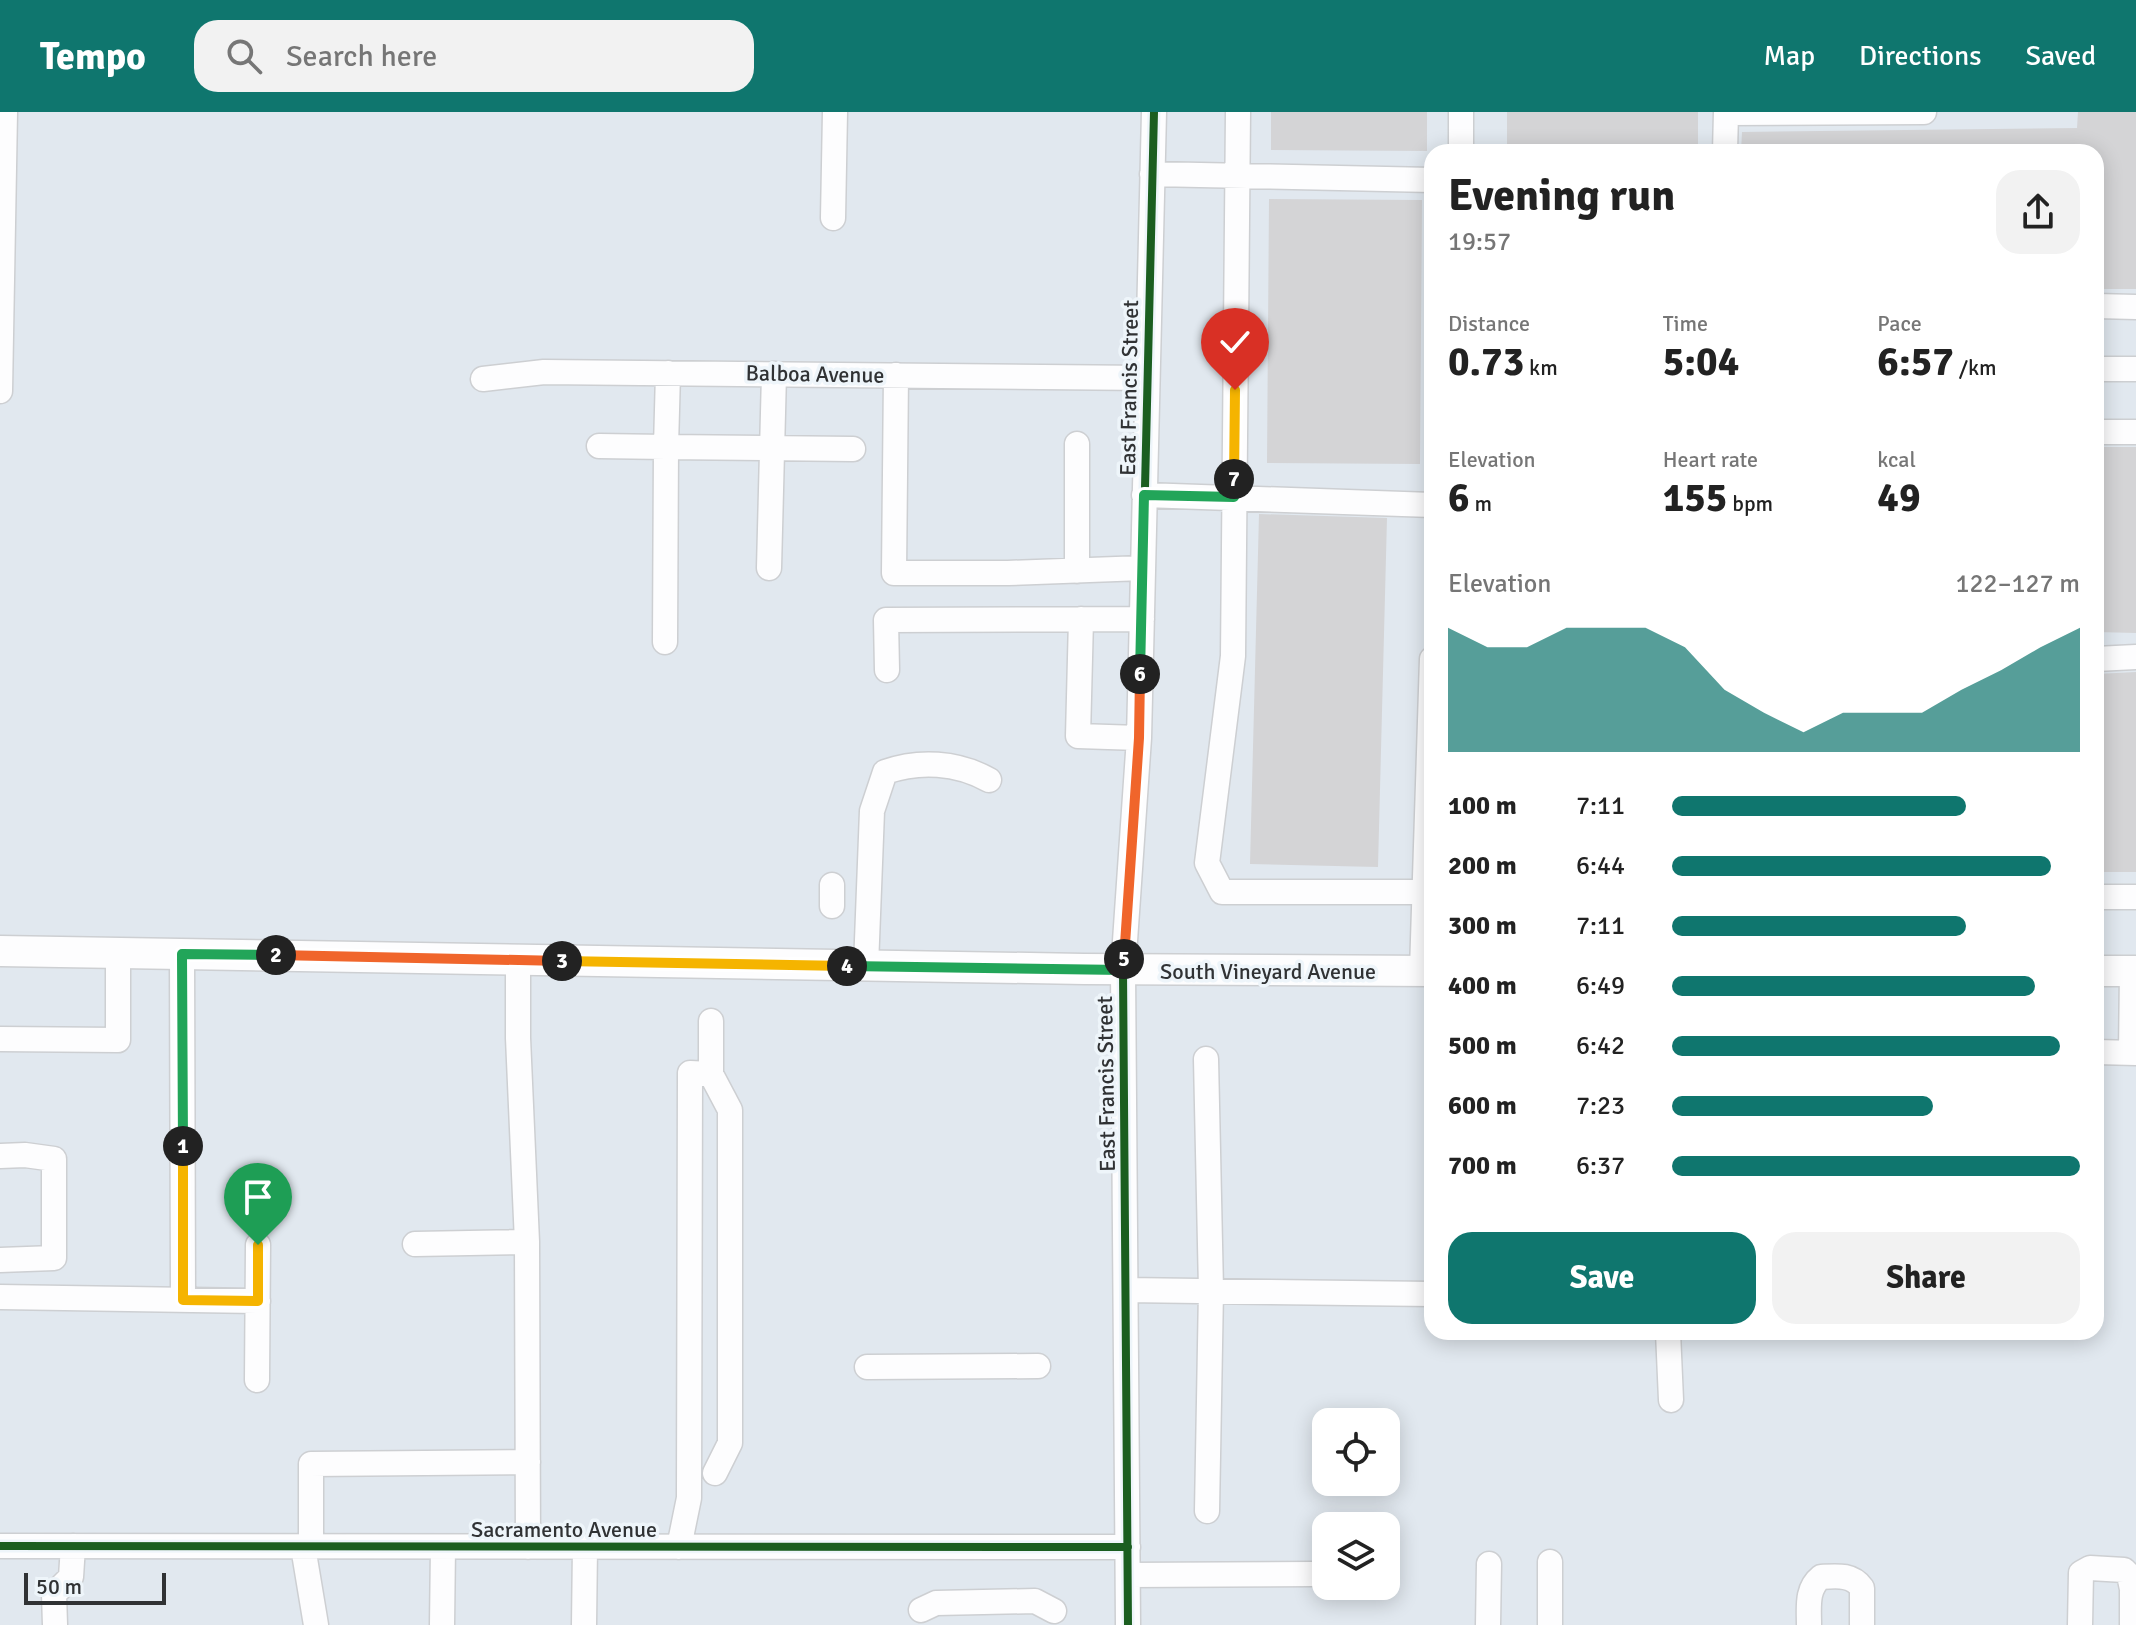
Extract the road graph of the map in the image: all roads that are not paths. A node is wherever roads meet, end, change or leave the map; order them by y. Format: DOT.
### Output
graph roads {
  1 [pos="5,112"];
  2 [pos="835,112"];
  3 [pos="1154,112"];
  4 [pos="1238,112"];
  5 [pos="1461,112"];
  6 [pos="1726,112"];
  7 [pos="1924,112"];
  8 [pos="1461,144"];
  9 [pos="1725,144"];
  10 [pos="1152,174"];
  11 [pos="1238,176"];
  12 [pos="1424,180"];
  13 [pos="833,218"];
  14 [pos="2104,306"];
  15 [pos="2136,307"];
  16 [pos="2104,369"];
  17 [pos="2136,369"];
  18 [pos="668,373"];
  19 [pos="774,374"];
  20 [pos="896,375"];
  21 [pos="1147,378"];
  22 [pos="483,379"];
  23 [pos="0,391"];
  24 [pos="2104,432"];
  25 [pos="2136,432"];
  26 [pos="1077,444"];
  27 [pos="599,446"];
  28 [pos="666,447"];
  29 [pos="853,449"];
  30 [pos="774,450"];
  31 [pos="1144,495"];
  32 [pos="1234,497"];
  33 [pos="1424,505"];
  34 [pos="769,568"];
  35 [pos="1143,568"];
  36 [pos="1077,571"];
  37 [pos="1081,619"];
  38 [pos="1142,619"];
  39 [pos="665,642"];
  40 [pos="2136,657"];
  41 [pos="2104,659"];
  42 [pos="887,670"];
  43 [pos="1139,738"];
  44 [pos="989,780"];
  45 [pos="1424,892"];
  46 [pos="2104,897"];
  47 [pos="2136,897"];
  48 [pos="0,951"];
  49 [pos="118,953"];
  50 [pos="182,954"];
  51 [pos="518,960"];
  52 [pos="866,966"];
  53 [pos="1123,970"];
  54 [pos="1424,971"];
  55 [pos="2104,971"];
  56 [pos="2134,971"];
  57 [pos="711,1021"];
  58 [pos="0,1039"];
  59 [pos="2104,1052"];
  60 [pos="2134,1053"];
  61 [pos="1206,1059"];
  62 [pos="711,1074"];
  63 [pos="0,1156"];
  64 [pos="690,1213"];
  65 [pos="730,1214"];
  66 [pos="527,1242"];
  67 [pos="415,1244"];
  68 [pos="258,1245"];
  69 [pos="0,1260"];
  70 [pos="1126,1290"];
  71 [pos="1211,1290"];
  72 [pos="1424,1294"];
  73 [pos="0,1297"];
  74 [pos="183,1300"];
  75 [pos="258,1301"];
  76 [pos="1668,1340"];
  77 [pos="1038,1366"];
  78 [pos="867,1367"];
  79 [pos="257,1380"];
  80 [pos="1671,1400"];
  81 [pos="528,1462"];
  82 [pos="715,1473"];
  83 [pos="1207,1511"];
  84 [pos="0,1546"];
  85 [pos="73,1546"];
  86 [pos="307,1547"];
  87 [pos="443,1547"];
  88 [pos="528,1547"];
  89 [pos="585,1547"];
  90 [pos="679,1547"];
  91 [pos="1128,1547"];
  92 [pos="1550,1562"];
  93 [pos="1489,1564"];
  94 [pos="1312,1574"];
  95 [pos="1128,1575"];
  96 [pos="921,1610"];
  97 [pos="1054,1611"];
  98 [pos="55,1625"];
  99 [pos="316,1625"];
  100 [pos="442,1625"];
  101 [pos="584,1625"];
  102 [pos="1128,1625"];
  103 [pos="1488,1625"];
  104 [pos="1550,1625"];
  105 [pos="1809,1625"];
  106 [pos="1862,1625"];
  107 [pos="2080,1625"];
  108 [pos="2132,1625"];
  1 -- 23 [label="street"];
  2 -- 13 [label="street"];
  3 -- 10 [label="street, East Francis Street"];
  4 -- 11 [label="street"];
  5 -- 8 [label="street"];
  6 -- 7 [label="street"];
  6 -- 9 [label="street"];
  10 -- 11 [label="street"];
  10 -- 21 [label="street, East Francis Street"];
  11 -- 12 [label="street"];
  11 -- 32 [label="street"];
  14 -- 15 [label="street"];
  16 -- 17 [label="street"];
  18 -- 19 [label="street, Balboa Avenue"];
  18 -- 22 [label="street, Balboa Avenue"];
  18 -- 28 [label="street"];
  19 -- 20 [label="street, Balboa Avenue"];
  19 -- 30 [label="street"];
  20 -- 21 [label="street, Balboa Avenue"];
  20 -- 36 [label="street"];
  21 -- 31 [label="street, East Francis Street"];
  24 -- 25 [label="street"];
  26 -- 36 [label="street"];
  27 -- 28 [label="street"];
  28 -- 30 [label="street"];
  28 -- 39 [label="street"];
  29 -- 30 [label="street"];
  30 -- 34 [label="street"];
  31 -- 32 [label="street"];
  31 -- 35 [label="street, East Francis Street"];
  32 -- 33 [label="street"];
  32 -- 45 [label="street"];
  35 -- 36 [label="street"];
  35 -- 38 [label="street, East Francis Street"];
  37 -- 38 [label="street"];
  37 -- 42 [label="street"];
  37 -- 43 [label="street"];
  38 -- 43 [label="street, East Francis Street"];
  40 -- 41 [label="street"];
  43 -- 53 [label="street, East Francis Street"];
  44 -- 52 [label="street"];
  46 -- 47 [label="street"];
  48 -- 49 [label="main road, South Vineyard Avenue"];
  49 -- 50 [label="main road, South Vineyard Avenue"];
  49 -- 58 [label="street"];
  50 -- 51 [label="main road, South Vineyard Avenue"];
  50 -- 74 [label="street"];
  51 -- 52 [label="main road, South Vineyard Avenue"];
  51 -- 66 [label="street"];
  52 -- 53 [label="main road, South Vineyard Avenue"];
  53 -- 54 [label="main road, South Vineyard Avenue"];
  53 -- 70 [label="street, East Francis Street"];
  55 -- 56 [label="main road"];
  56 -- 60 [label="street"];
  57 -- 62 [label="street"];
  59 -- 60 [label="street"];
  61 -- 71 [label="street"];
  62 -- 64 [label="street"];
  62 -- 65 [label="street"];
  63 -- 69 [label="street"];
  64 -- 65 [label="street"];
  64 -- 90 [label="street"];
  65 -- 82 [label="street"];
  66 -- 67 [label="street"];
  66 -- 81 [label="street"];
  68 -- 75 [label="street"];
  70 -- 71 [label="street"];
  70 -- 91 [label="street, East Francis Street"];
  71 -- 72 [label="street"];
  71 -- 83 [label="street"];
  73 -- 74 [label="street"];
  74 -- 75 [label="street"];
  75 -- 79 [label="street"];
  76 -- 80 [label="street"];
  77 -- 78 [label="street"];
  81 -- 86 [label="street"];
  81 -- 88 [label="street"];
  84 -- 85 [label="street, Sacramento Avenue"];
  85 -- 86 [label="street, Sacramento Avenue"];
  85 -- 98 [label="street"];
  86 -- 87 [label="street, Sacramento Avenue"];
  86 -- 99 [label="street"];
  87 -- 88 [label="street, Sacramento Avenue"];
  87 -- 100 [label="street"];
  88 -- 89 [label="street, Sacramento Avenue"];
  89 -- 90 [label="street, Sacramento Avenue"];
  89 -- 101 [label="street"];
  90 -- 91 [label="street, Sacramento Avenue"];
  91 -- 95 [label="street, East Francis Street"];
  92 -- 104 [label="street"];
  93 -- 103 [label="street"];
  94 -- 95 [label="street"];
  95 -- 102 [label="street, East Francis Street"];
  96 -- 97 [label="street"];
  105 -- 106 [label="street"];
  107 -- 108 [label="street"];
}
